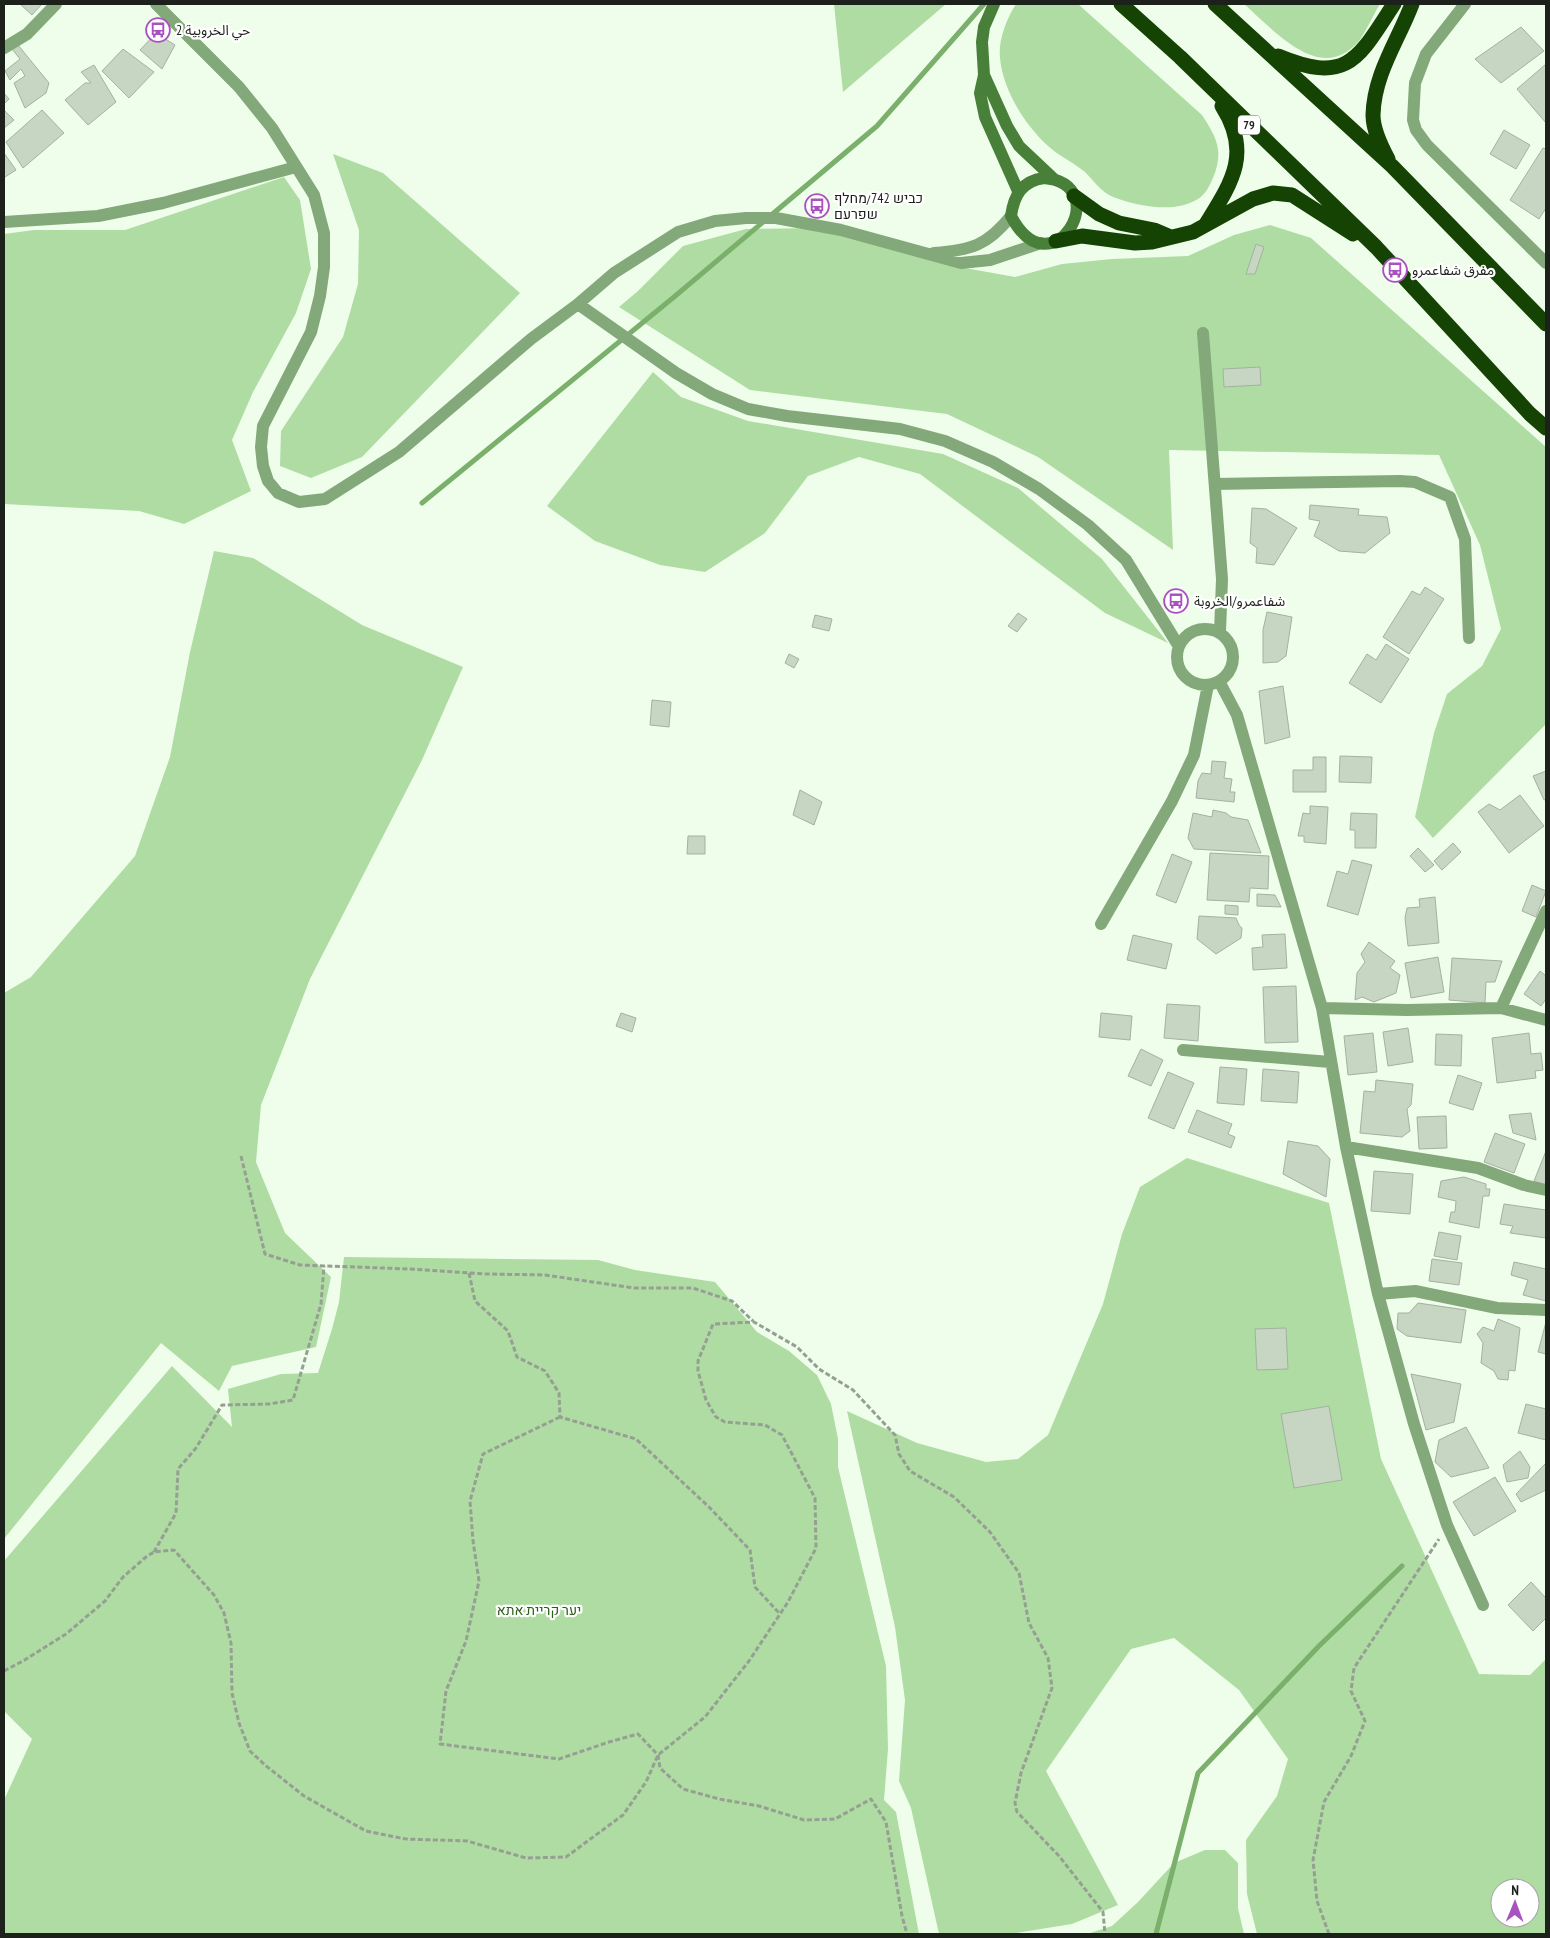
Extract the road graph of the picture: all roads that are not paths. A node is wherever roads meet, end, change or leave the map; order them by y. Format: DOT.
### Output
graph roads {
  1 [pos="56,4"];
  2 [pos="156,4"];
  3 [pos="994,4"];
  4 [pos="1121,4"];
  5 [pos="1215,4"];
  6 [pos="1394,4"];
  7 [pos="1412,4"];
  8 [pos="1464,4"];
  9 [pos="4,48"];
  10 [pos="1267,51"];
  11 [pos="1180,58"];
  12 [pos="984,75"];
  13 [pos="1392,166"];
  14 [pos="296,167"];
  15 [pos="1054,179"];
  16 [pos="1018,191"];
  17 [pos="1074,196"];
  18 [pos="1011,216"];
  19 [pos="4,222"];
  20 [pos="1205,225"];
  21 [pos="1168,236"];
  22 [pos="1048,242"];
  23 [pos="1376,247"];
  24 [pos="932,254"];
  25 [pos="1546,263"];
  26 [pos="578,304"];
  27 [pos="1546,324"];
  28 [pos="1203,332"];
  29 [pos="1546,428"];
  30 [pos="1215,484"];
  31 [pos="1220,632"];
  32 [pos="1469,638"];
  33 [pos="1178,645"];
  34 [pos="1214,683"];
  35 [pos="1546,911"];
  36 [pos="1101,924"];
  37 [pos="1322,1008"];
  38 [pos="1501,1008"];
  39 [pos="1546,1020"];
  40 [pos="1184,1050"];
  41 [pos="1330,1062"];
  42 [pos="1346,1147"];
  43 [pos="1546,1190"];
  44 [pos="1378,1294"];
  45 [pos="1546,1310"];
  46 [pos="1483,1605"];
  1 -- 9 [label="street"];
  2 -- 14 [label="street"];
  3 -- 12 [label="street"];
  4 -- 11 [label="highway, 79"];
  5 -- 10 [label="highway"];
  6 -- 10 [label="highway"];
  7 -- 13 [label="highway"];
  8 -- 25 [label="street"];
  10 -- 13 [label="highway"];
  11 -- 20 [label="highway"];
  11 -- 23 [label="highway, 79"];
  12 -- 15 [label="street"];
  12 -- 16 [label="street"];
  13 -- 27 [label="highway"];
  14 -- 19 [label="street"];
  14 -- 26 [label="street"];
  15 -- 16 [label="street"];
  15 -- 17 [label="street"];
  16 -- 18 [label="street"];
  17 -- 21 [label="highway"];
  17 -- 22 [label="street"];
  18 -- 22 [label="street"];
  18 -- 24 [label="street"];
  20 -- 21 [label="highway"];
  20 -- 23 [label="highway"];
  21 -- 22 [label="highway"];
  22 -- 24 [label="street"];
  23 -- 29 [label="highway, 79"];
  24 -- 26 [label="street"];
  26 -- 33 [label="street"];
  28 -- 30 [label="street"];
  30 -- 31 [label="street"];
  30 -- 32 [label="street"];
  31 -- 33 [label="street"];
  31 -- 34 [label="street"];
  33 -- 34 [label="street"];
  34 -- 36 [label="street"];
  34 -- 37 [label="street"];
  35 -- 38 [label="street"];
  37 -- 38 [label="street"];
  37 -- 41 [label="street"];
  38 -- 39 [label="street"];
  40 -- 41 [label="street"];
  41 -- 42 [label="street"];
  42 -- 43 [label="street"];
  42 -- 44 [label="street"];
  44 -- 45 [label="street"];
  44 -- 46 [label="street"];
}
